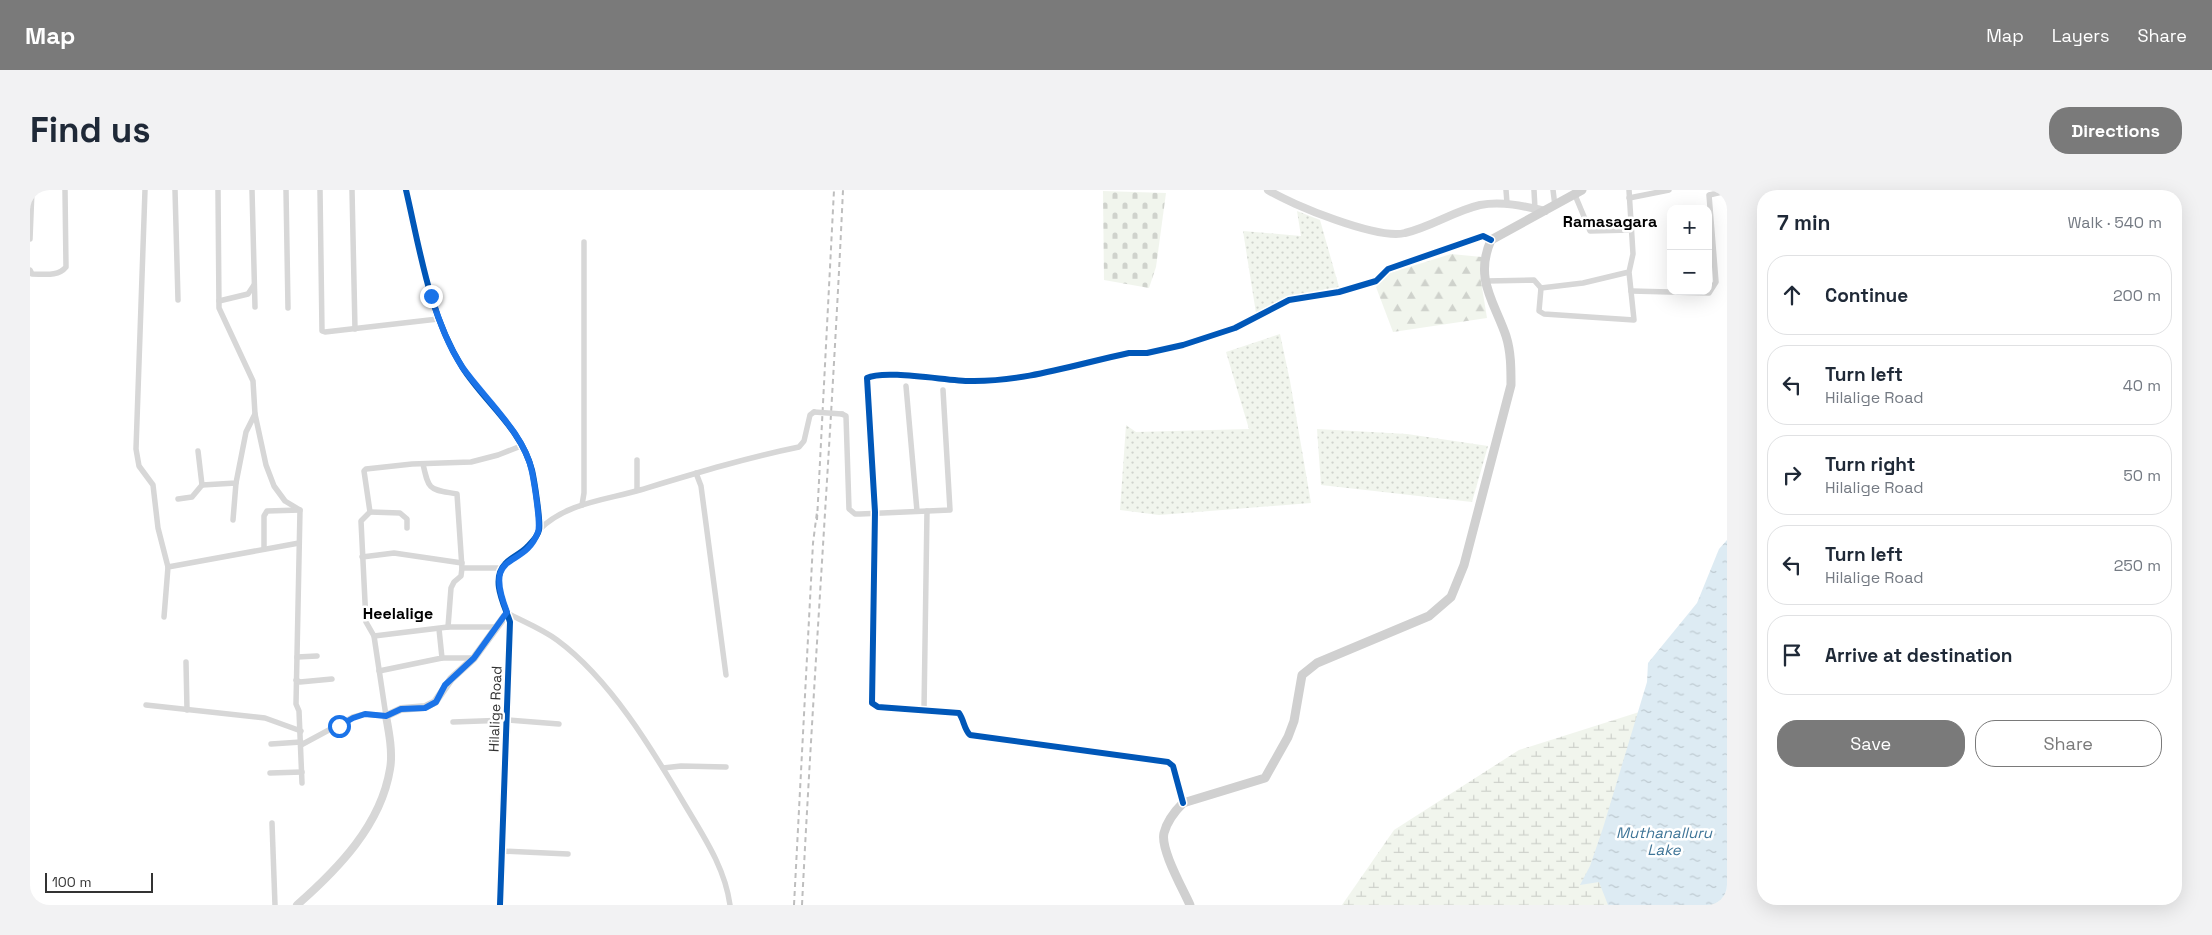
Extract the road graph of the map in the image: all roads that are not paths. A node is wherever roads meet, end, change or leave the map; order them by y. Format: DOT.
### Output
graph roads {
  1 [pos="32,190"];
  2 [pos="66,190"];
  3 [pos="144,190"];
  4 [pos="175,190"];
  5 [pos="218,190"];
  6 [pos="252,190"];
  7 [pos="286,190"];
  8 [pos="320,190"];
  9 [pos="352,190"];
  10 [pos="406,190"];
  11 [pos="1268,190"];
  12 [pos="1506,190"];
  13 [pos="1534,190"];
  14 [pos="1553,190"];
  15 [pos="1629,190"];
  16 [pos="1669,190"];
  17 [pos="1727,191"];
  18 [pos="1579,192"];
  19 [pos="1708,192"];
  20 [pos="1629,198"];
  21 [pos="1506,203"];
  22 [pos="1554,206"];
  23 [pos="1535,209"];
  24 [pos="1545,211"];
  25 [pos="1631,230"];
  26 [pos="30,239"];
  27 [pos="1491,240"];
  28 [pos="584,242"];
  29 [pos="31,272"];
  30 [pos="1629,272"];
  31 [pos="1486,281"];
  32 [pos="254,285"];
  33 [pos="1541,288"];
  34 [pos="1631,291"];
  35 [pos="178,300"];
  36 [pos="219,300"];
  37 [pos="255,307"];
  38 [pos="288,308"];
  39 [pos="438,319"];
  40 [pos="355,329"];
  41 [pos="906,386"];
  42 [pos="942,390"];
  43 [pos="255,414"];
  44 [pos="521,446"];
  45 [pos="198,450"];
  46 [pos="637,460"];
  47 [pos="423,464"];
  48 [pos="696,473"];
  49 [pos="236,483"];
  50 [pos="202,485"];
  51 [pos="637,490"];
  52 [pos="178,499"];
  53 [pos="582,505"];
  54 [pos="300,510"];
  55 [pos="917,511"];
  56 [pos="927,511"];
  57 [pos="370,512"];
  58 [pos="875,512"];
  59 [pos="233,520"];
  60 [pos="407,528"];
  61 [pos="539,530"];
  62 [pos="299,543"];
  63 [pos="264,549"];
  64 [pos="362,557"];
  65 [pos="462,566"];
  66 [pos="168,567"];
  67 [pos="502,568"];
  68 [pos="507,612"];
  69 [pos="164,617"];
  70 [pos="448,627"];
  71 [pos="496,627"];
  72 [pos="439,629"];
  73 [pos="374,636"];
  74 [pos="316,656"];
  75 [pos="297,657"];
  76 [pos="442,658"];
  77 [pos="474,658"];
  78 [pos="186,662"];
  79 [pos="379,671"];
  80 [pos="726,675"];
  81 [pos="332,679"];
  82 [pos="296,680"];
  83 [pos="146,706"];
  84 [pos="187,710"];
  85 [pos="924,710"];
  86 [pos="386,716"];
  87 [pos="508,720"];
  88 [pos="453,722"];
  89 [pos="558,724"];
  90 [pos="301,731"];
  91 [pos="271,744"];
  92 [pos="301,744"];
  93 [pos="726,767"];
  94 [pos="663,768"];
  95 [pos="302,772"];
  96 [pos="270,773"];
  97 [pos="302,783"];
  98 [pos="1183,803"];
  99 [pos="272,823"];
  100 [pos="501,851"];
  101 [pos="568,854"];
  102 [pos="275,905"];
  103 [pos="297,905"];
  104 [pos="500,905"];
  105 [pos="730,905"];
  106 [pos="1190,905"];
  1 -- 26 [label="street"];
  2 -- 29 [label="street"];
  3 -- 66 [label="street"];
  4 -- 35 [label="street"];
  5 -- 36 [label="street"];
  6 -- 32 [label="street"];
  7 -- 38 [label="street"];
  8 -- 40 [label="street"];
  9 -- 40 [label="street"];
  10 -- 39 [label="street"];
  11 -- 21 [label="street"];
  12 -- 21 [label="street"];
  13 -- 23 [label="street"];
  14 -- 22 [label="street"];
  15 -- 20 [label="street"];
  16 -- 20 [label="street"];
  17 -- 19 [label="street"];
  18 -- 22 [label="main road"];
  18 -- 25 [label="street"];
  19 -- 34 [label="street"];
  20 -- 25 [label="street"];
  21 -- 23 [label="street"];
  22 -- 24 [label="main road"];
  23 -- 24 [label="street"];
  24 -- 27 [label="main road"];
  25 -- 30 [label="street"];
  27 -- 31 [label="main road"];
  27 -- 58 [label="street"];
  28 -- 53 [label="street"];
  30 -- 33 [label="street"];
  30 -- 34 [label="street"];
  31 -- 33 [label="street"];
  31 -- 98 [label="main road"];
  32 -- 36 [label="street"];
  32 -- 37 [label="street"];
  33 -- 34 [label="street"];
  36 -- 43 [label="street"];
  39 -- 40 [label="street"];
  39 -- 44 [label="street"];
  41 -- 55 [label="street"];
  42 -- 56 [label="street"];
  43 -- 49 [label="street"];
  43 -- 54 [label="street"];
  44 -- 47 [label="street"];
  44 -- 61 [label="street"];
  45 -- 50 [label="street"];
  46 -- 51 [label="street"];
  47 -- 57 [label="street"];
  47 -- 65 [label="street"];
  48 -- 51 [label="street"];
  48 -- 58 [label="street, bridge"];
  48 -- 80 [label="street"];
  49 -- 50 [label="street"];
  49 -- 59 [label="street"];
  50 -- 52 [label="street"];
  51 -- 53 [label="street"];
  53 -- 61 [label="street"];
  54 -- 62 [label="street"];
  54 -- 63 [label="street"];
  55 -- 56 [label="street"];
  55 -- 58 [label="street"];
  56 -- 85 [label="street"];
  57 -- 60 [label="street"];
  57 -- 64 [label="street"];
  58 -- 85 [label="street"];
  61 -- 67 [label="street"];
  62 -- 63 [label="street"];
  62 -- 75 [label="street"];
  63 -- 66 [label="street"];
  64 -- 65 [label="street"];
  64 -- 73 [label="street"];
  65 -- 67 [label="street"];
  65 -- 70 [label="street"];
  66 -- 69 [label="street"];
  67 -- 68 [label="street, Hilalige Road"];
  68 -- 71 [label="street"];
  68 -- 87 [label="street, Hilalige Road"];
  68 -- 94 [label="street"];
  70 -- 71 [label="street"];
  70 -- 72 [label="street"];
  71 -- 77 [label="street"];
  72 -- 73 [label="street"];
  72 -- 76 [label="street"];
  73 -- 79 [label="street"];
  74 -- 75 [label="street"];
  75 -- 82 [label="street"];
  76 -- 77 [label="street"];
  76 -- 79 [label="street"];
  77 -- 86 [label="street"];
  78 -- 84 [label="street"];
  79 -- 86 [label="street"];
  81 -- 82 [label="street"];
  82 -- 90 [label="street"];
  83 -- 84 [label="street"];
  84 -- 90 [label="street"];
  85 -- 98 [label="street"];
  86 -- 92 [label="street"];
  86 -- 103 [label="street"];
  87 -- 88 [label="street"];
  87 -- 89 [label="street"];
  87 -- 100 [label="street, Hilalige Road"];
  90 -- 92 [label="street"];
  91 -- 92 [label="street"];
  92 -- 95 [label="street"];
  93 -- 94 [label="street"];
  94 -- 105 [label="street"];
  95 -- 96 [label="street"];
  95 -- 97 [label="street"];
  98 -- 106 [label="main road"];
  99 -- 102 [label="street"];
  100 -- 101 [label="street"];
  100 -- 104 [label="street, Hilalige Road"];
}
